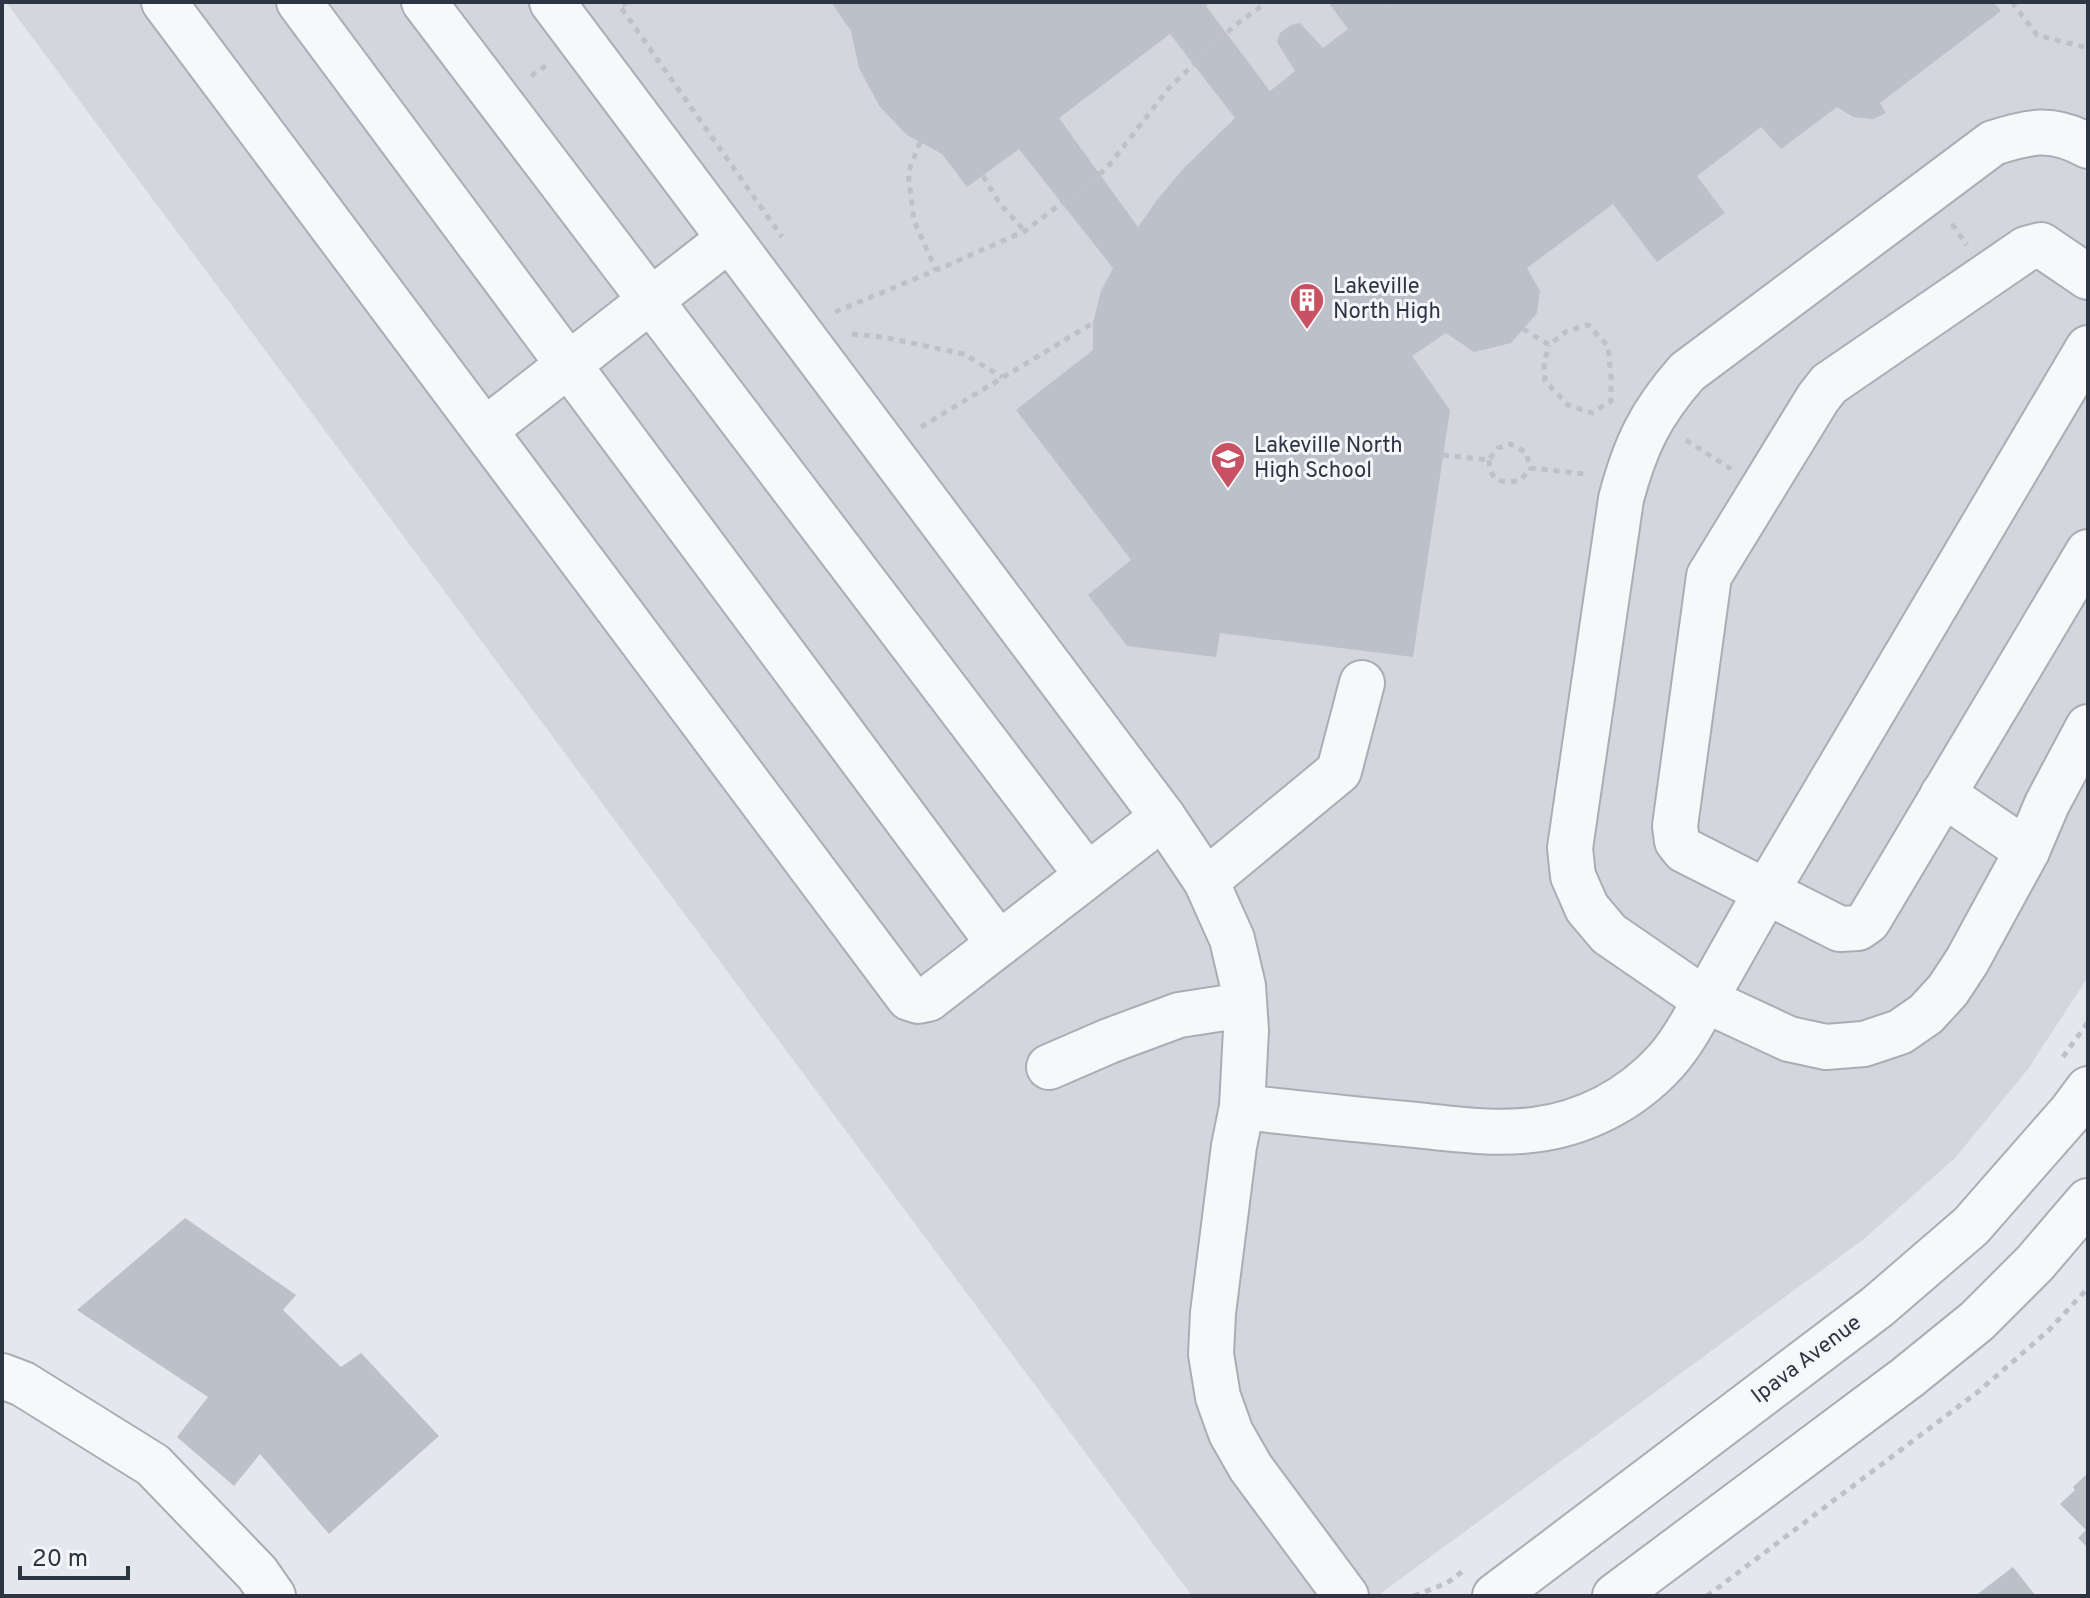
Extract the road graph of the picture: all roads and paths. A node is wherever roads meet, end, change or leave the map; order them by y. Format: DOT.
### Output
graph roads {
  1 [pos="164,2"];
  2 [pos="299,2"];
  3 [pos="424,2"];
  4 [pos="552,2"];
  5 [pos="1267,2"];
  6 [pos="2012,2"];
  7 [pos="2088,48"];
  8 [pos="920,142"];
  9 [pos="2088,146"];
  10 [pos="983,176"];
  11 [pos="1025,231"];
  12 [pos="729,239"];
  13 [pos="936,270"];
  14 [pos="2088,277"];
  15 [pos="650,301"];
  16 [pos="835,312"];
  17 [pos="1093,323"];
  18 [pos="1523,329"];
  19 [pos="852,334"];
  20 [pos="1549,345"];
  21 [pos="2088,348"];
  22 [pos="568,365"];
  23 [pos="1002,377"];
  24 [pos="921,427"];
  25 [pos="485,430"];
  26 [pos="1680,437"];
  27 [pos="1443,455"];
  28 [pos="1489,460"];
  29 [pos="1530,468"];
  30 [pos="1585,474"];
  31 [pos="1763,489"];
  32 [pos="2088,552"];
  33 [pos="1362,683"];
  34 [pos="2088,727"];
  35 [pos="2088,778"];
  36 [pos="1943,794"];
  37 [pos="2047,804"];
  38 [pos="1163,817"];
  39 [pos="2027,851"];
  40 [pos="1087,875"];
  41 [pos="1206,881"];
  42 [pos="1766,892"];
  43 [pos="999,944"];
  44 [pos="1705,1000"];
  45 [pos="1244,1005"];
  46 [pos="2088,1022"];
  47 [pos="1049,1067"];
  48 [pos="2071,1079"];
  49 [pos="1242,1107"];
  50 [pos="2088,1201"];
  51 [pos="2088,1288"];
  52 [pos="2,1376"];
  53 [pos="1484,1580"];
  54 [pos="273,1596"];
  55 [pos="1346,1596"];
  56 [pos="1414,1596"];
  57 [pos="1615,1596"];
  58 [pos="1707,1596"];
  1 -- 25 [label="street"];
  2 -- 22 [label="street"];
  3 -- 15 [label="street"];
  4 -- 12 [label="street"];
  5 -- 11 [label="path"];
  6 -- 7 [label="path"];
  8 -- 13 [label="path"];
  9 -- 44 [label="street"];
  10 -- 11 [label="path"];
  11 -- 13 [label="path"];
  12 -- 15 [label="street"];
  12 -- 38 [label="street"];
  13 -- 16 [label="path"];
  14 -- 31 [label="street"];
  15 -- 22 [label="street"];
  15 -- 40 [label="street"];
  17 -- 23 [label="path"];
  18 -- 20 [label="path"];
  19 -- 23 [label="path"];
  20 -- 20 [label="path"];
  21 -- 42 [label="street"];
  22 -- 25 [label="street"];
  22 -- 43 [label="street"];
  23 -- 24 [label="path"];
  25 -- 43 [label="street"];
  26 -- 31 [label="path"];
  27 -- 28 [label="path"];
  28 -- 29 [label="path"];
  28 -- 29 [label="path"];
  29 -- 30 [label="path"];
  31 -- 42 [label="street"];
  32 -- 36 [label="street"];
  33 -- 41 [label="street"];
  34 -- 37 [label="street"];
  35 -- 37 [label="street"];
  36 -- 39 [label="street"];
  36 -- 42 [label="street"];
  37 -- 39 [label="street"];
  38 -- 40 [label="street"];
  38 -- 41 [label="street"];
  39 -- 44 [label="street"];
  40 -- 43 [label="street"];
  41 -- 45 [label="street"];
  42 -- 44 [label="street"];
  44 -- 49 [label="street"];
  45 -- 47 [label="street"];
  45 -- 49 [label="street"];
  46 -- 48 [label="path"];
  48 -- 53 [label="street, Ipava Avenue"];
  49 -- 55 [label="street"];
  50 -- 57 [label="street"];
  51 -- 58 [label="path"];
  52 -- 54 [label="street"];
  53 -- 56 [label="path"];
}
